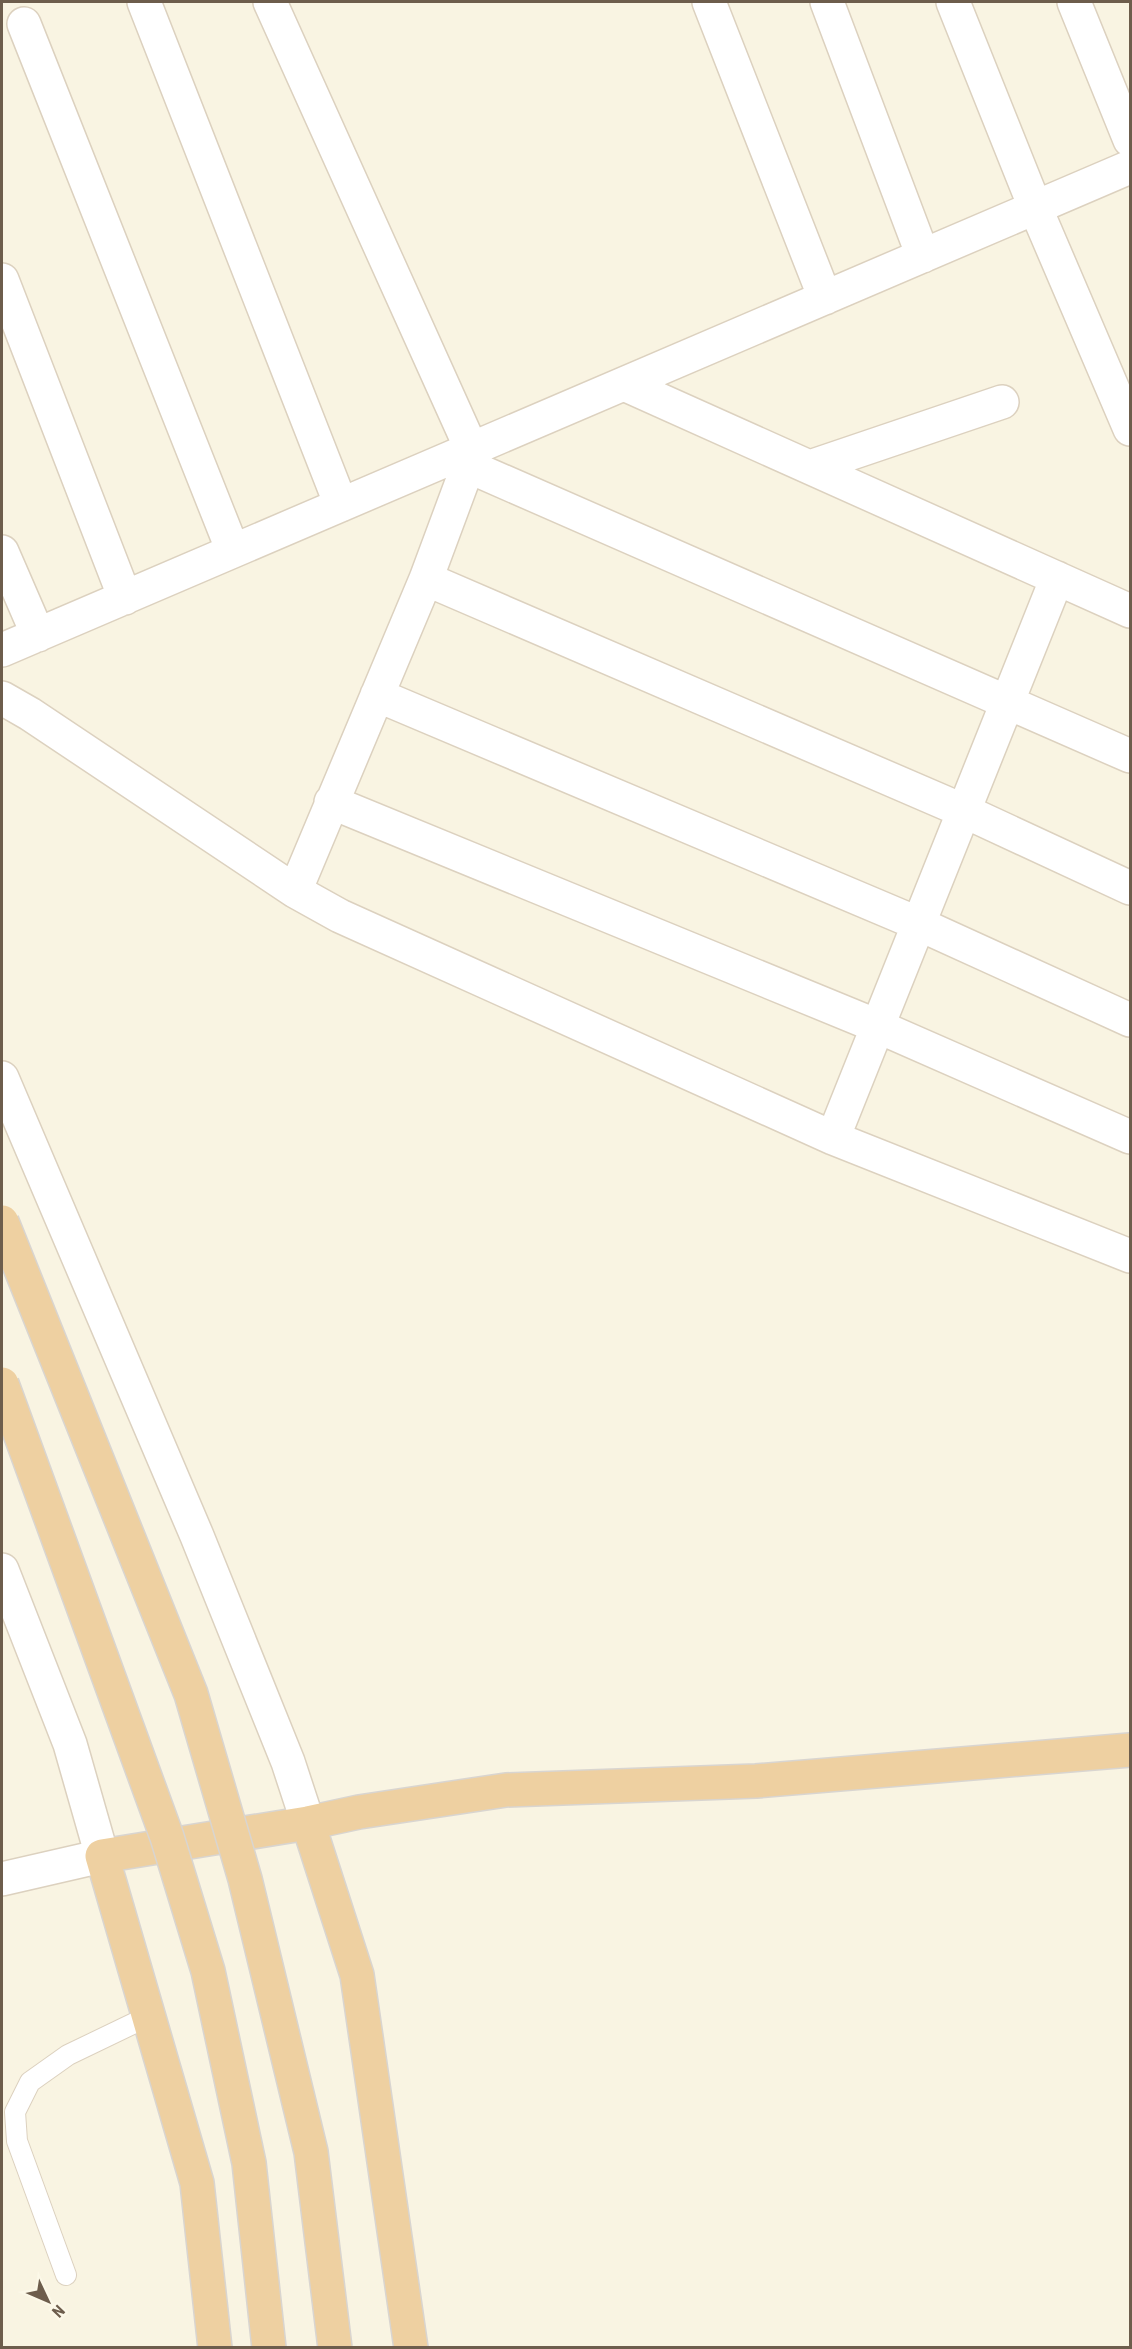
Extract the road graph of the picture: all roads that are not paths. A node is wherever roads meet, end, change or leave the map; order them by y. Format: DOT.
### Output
graph roads {
  1 [pos="144,2"];
  2 [pos="270,2"];
  3 [pos="709,2"];
  4 [pos="827,2"];
  5 [pos="953,2"];
  6 [pos="1074,2"];
  7 [pos="24,24"];
  8 [pos="1131,140"];
  9 [pos="1131,167"];
  10 [pos="1035,207"];
  11 [pos="923,256"];
  12 [pos="2,280"];
  13 [pos="825,298"];
  14 [pos="624,384"];
  15 [pos="1002,402"];
  16 [pos="1131,429"];
  17 [pos="469,457"];
  18 [pos="810,467"];
  19 [pos="341,505"];
  20 [pos="233,551"];
  21 [pos="2,552"];
  22 [pos="1057,578"];
  23 [pos="426,579"];
  24 [pos="125,597"];
  25 [pos="1131,611"];
  26 [pos="38,635"];
  27 [pos="2,650"];
  28 [pos="377,695"];
  29 [pos="2,698"];
  30 [pos="1008,702"];
  31 [pos="1131,756"];
  32 [pos="331,802"];
  33 [pos="964,812"];
  34 [pos="1131,888"];
  35 [pos="294,891"];
  36 [pos="919,924"];
  37 [pos="1131,1020"];
  38 [pos="877,1026"];
  39 [pos="2,1078"];
  40 [pos="1131,1137"];
  41 [pos="833,1138"];
  42 [pos="2,1222"];
  43 [pos="1131,1256"];
  44 [pos="2,1384"];
  45 [pos="2,1570"];
  46 [pos="1131,1750"];
  47 [pos="308,1823"];
  48 [pos="102,1856"];
  49 [pos="2,1879"];
  50 [pos="149,2016"];
  51 [pos="66,2275"];
  52 [pos="215,2348"];
  53 [pos="269,2348"];
  54 [pos="335,2348"];
  55 [pos="411,2348"];
  1 -- 19 [label="street"];
  2 -- 17 [label="street"];
  3 -- 13 [label="street"];
  4 -- 11 [label="street"];
  5 -- 10 [label="street"];
  6 -- 8 [label="street"];
  7 -- 20 [label="street"];
  9 -- 10 [label="street"];
  10 -- 11 [label="street"];
  10 -- 16 [label="street"];
  11 -- 13 [label="street"];
  12 -- 24 [label="street"];
  13 -- 14 [label="street"];
  14 -- 17 [label="street"];
  14 -- 18 [label="street"];
  15 -- 18 [label="street"];
  17 -- 19 [label="street"];
  17 -- 23 [label="street"];
  17 -- 30 [label="street"];
  18 -- 22 [label="street"];
  19 -- 20 [label="street"];
  20 -- 24 [label="street"];
  21 -- 26 [label="street"];
  22 -- 25 [label="street"];
  22 -- 30 [label="street"];
  23 -- 28 [label="street"];
  23 -- 33 [label="street"];
  24 -- 26 [label="street"];
  26 -- 27 [label="street"];
  28 -- 32 [label="street"];
  28 -- 36 [label="street"];
  29 -- 35 [label="street"];
  30 -- 31 [label="street"];
  30 -- 33 [label="street"];
  32 -- 35 [label="street"];
  32 -- 38 [label="street"];
  33 -- 34 [label="street"];
  33 -- 36 [label="street"];
  35 -- 41 [label="street"];
  36 -- 37 [label="street"];
  36 -- 38 [label="street"];
  38 -- 40 [label="street"];
  38 -- 41 [label="street"];
  39 -- 47 [label="street"];
  41 -- 43 [label="street"];
  42 -- 54 [label="highway, bridge"];
  44 -- 53 [label="highway, bridge"];
  45 -- 48 [label="street"];
  46 -- 47 [label="highway"];
  47 -- 48 [label="highway"];
  47 -- 55 [label="highway"];
  48 -- 49 [label="street"];
  48 -- 50 [label="highway"];
  50 -- 51 [label="lane"];
  50 -- 52 [label="highway"];
}
